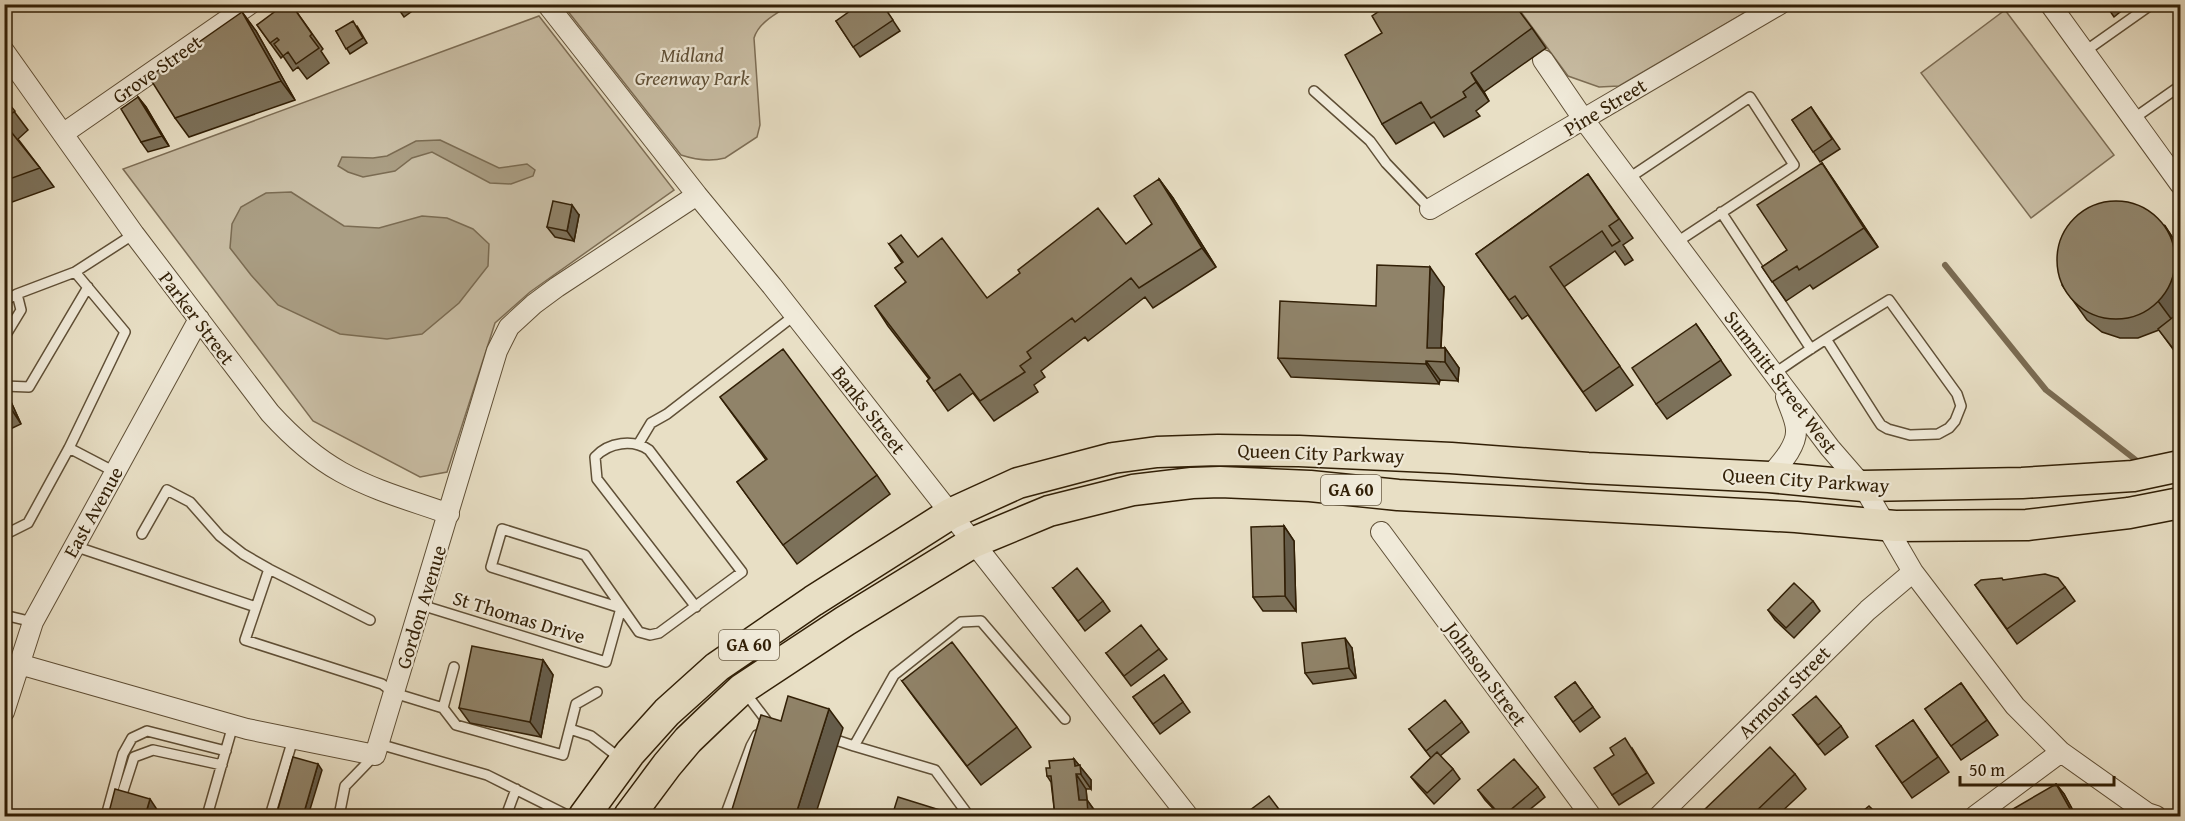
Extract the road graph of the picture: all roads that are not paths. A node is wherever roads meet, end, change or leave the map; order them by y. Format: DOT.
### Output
graph roads {
  1 [pos="250,4"];
  2 [pos="547,4"];
  3 [pos="1780,4"];
  4 [pos="2050,4"];
  5 [pos="2152,4"];
  6 [pos="4,51"];
  7 [pos="2084,52"];
  8 [pos="1543,60"];
  9 [pos="2180,89"];
  10 [pos="1314,91"];
  11 [pos="2133,119"];
  12 [pos="1584,120"];
  13 [pos="64,133"];
  14 [pos="1629,178"];
  15 [pos="2181,184"];
  16 [pos="696,195"];
  17 [pos="1430,209"];
  18 [pos="1721,212"];
  19 [pos="134,234"];
  20 [pos="1677,242"];
  21 [pos="75,272"];
  22 [pos="88,287"];
  23 [pos="17,294"];
  24 [pos="4,301"];
  25 [pos="795,315"];
  26 [pos="199,319"];
  27 [pos="4,338"];
  28 [pos="1826,339"];
  29 [pos="1811,349"];
  30 [pos="1779,380"];
  31 [pos="4,386"];
  32 [pos="639,443"];
  33 [pos="69,448"];
  34 [pos="2181,466"];
  35 [pos="115,472"];
  36 [pos="1769,477"];
  37 [pos="1863,486"];
  38 [pos="2181,503"];
  39 [pos="449,514"];
  40 [pos="950,514"];
  41 [pos="1887,525"];
  42 [pos="1381,532"];
  43 [pos="142,534"];
  44 [pos="4,535"];
  45 [pos="972,543"];
  46 [pos="74,546"];
  47 [pos="269,569"];
  48 [pos="1913,572"];
  49 [pos="421,605"];
  50 [pos="256,607"];
  51 [pos="696,607"];
  52 [pos="621,608"];
  53 [pos="4,615"];
  54 [pos="370,620"];
  55 [pos="33,622"];
  56 [pos="19,664"];
  57 [pos="454,667"];
  58 [pos="732,677"];
  59 [pos="597,692"];
  60 [pos="394,693"];
  61 [pos="443,708"];
  62 [pos="4,712"];
  63 [pos="1065,719"];
  64 [pos="233,725"];
  65 [pos="570,729"];
  66 [pos="293,739"];
  67 [pos="839,741"];
  68 [pos="854,746"];
  69 [pos="377,750"];
  70 [pos="226,751"];
  71 [pos="2061,752"];
  72 [pos="624,761"];
  73 [pos="222,765"];
  74 [pos="516,789"];
  75 [pos="106,816"];
  76 [pos="115,816"];
  77 [pos="207,816"];
  78 [pos="270,816"];
  79 [pos="339,816"];
  80 [pos="506,816"];
  81 [pos="569,816"];
  82 [pos="584,816"];
  83 [pos="629,816"];
  84 [pos="725,816"];
  85 [pos="969,816"];
  86 [pos="1188,816"];
  87 [pos="1591,816"];
  88 [pos="1659,816"];
  89 [pos="1975,816"];
  90 [pos="2156,816"];
  1 -- 13 [label="street, Grove Street"];
  2 -- 16 [label="street, Banks Street"];
  3 -- 12 [label="street, Pine Street"];
  4 -- 7 [label="street"];
  5 -- 7 [label="lane"];
  6 -- 13 [label="street, Parker Street"];
  7 -- 11 [label="street"];
  8 -- 12 [label="street, Summitt Street West"];
  9 -- 11 [label="lane"];
  10 -- 17 [label="lane"];
  11 -- 15 [label="street"];
  12 -- 14 [label="street, Summitt Street West"];
  12 -- 17 [label="street, Pine Street"];
  13 -- 19 [label="street, Parker Street"];
  14 -- 18 [label="lane"];
  14 -- 20 [label="street, Summitt Street West"];
  16 -- 25 [label="street, Banks Street"];
  16 -- 39 [label="street, Gordon Avenue"];
  18 -- 20 [label="lane"];
  18 -- 29 [label="lane"];
  19 -- 21 [label="lane"];
  19 -- 26 [label="street, Parker Street"];
  20 -- 30 [label="street, Summitt Street West"];
  21 -- 22 [label="lane"];
  21 -- 23 [label="lane"];
  22 -- 31 [label="lane"];
  22 -- 33 [label="lane"];
  23 -- 24 [label="lane"];
  23 -- 27 [label="lane"];
  25 -- 32 [label="lane"];
  25 -- 40 [label="street, Banks Street"];
  26 -- 35 [label="street, East Avenue"];
  26 -- 39 [label="street, Parker Street"];
  28 -- 28 [label="lane"];
  28 -- 29 [label="lane"];
  29 -- 30 [label="lane"];
  30 -- 36 [label="street"];
  30 -- 37 [label="street, Summitt Street West"];
  32 -- 51 [label="lane"];
  32 -- 51 [label="lane"];
  33 -- 35 [label="lane"];
  33 -- 44 [label="lane"];
  34 -- 37 [label="main road, Queen City Parkway / GA 60"];
  35 -- 46 [label="street, East Avenue"];
  36 -- 37 [label="main road, Queen City Parkway / GA 60"];
  36 -- 40 [label="main road, Queen City Parkway / GA 60"];
  37 -- 41 [label="street, Summitt Street West"];
  38 -- 41 [label="main road, Queen City Parkway / GA 60"];
  39 -- 49 [label="street, Gordon Avenue"];
  40 -- 45 [label="street, Banks Street"];
  40 -- 58 [label="main road, Queen City Parkway / GA 60"];
  41 -- 45 [label="main road, Queen City Parkway / GA 60"];
  41 -- 48 [label="street, Summitt Street West"];
  42 -- 87 [label="street, Johnson Street"];
  43 -- 47 [label="lane"];
  45 -- 58 [label="main road, Queen City Parkway / GA 60"];
  45 -- 86 [label="street, Banks Street"];
  46 -- 50 [label="lane"];
  46 -- 55 [label="street, East Avenue"];
  47 -- 50 [label="lane"];
  47 -- 54 [label="lane"];
  48 -- 71 [label="street, Summitt Street West"];
  48 -- 88 [label="street, Armour Street"];
  49 -- 52 [label="lane, St Thomas Drive"];
  49 -- 60 [label="street, Gordon Avenue"];
  50 -- 60 [label="lane"];
  51 -- 52 [label="lane"];
  52 -- 52 [label="lane"];
  53 -- 55 [label="lane"];
  55 -- 56 [label="street, East Avenue"];
  56 -- 62 [label="street, East Avenue"];
  56 -- 64 [label="street"];
  57 -- 61 [label="lane"];
  58 -- 72 [label="main road, Queen City Parkway / GA 60"];
  58 -- 83 [label="main road, Queen City Parkway / GA 60"];
  58 -- 84 [label="lane"];
  59 -- 65 [label="lane"];
  60 -- 61 [label="lane"];
  60 -- 69 [label="street, Gordon Avenue"];
  61 -- 65 [label="lane"];
  63 -- 68 [label="lane"];
  64 -- 66 [label="street"];
  64 -- 70 [label="lane"];
  65 -- 72 [label="lane"];
  66 -- 69 [label="street"];
  66 -- 78 [label="lane"];
  67 -- 68 [label="lane"];
  68 -- 85 [label="lane"];
  69 -- 74 [label="lane"];
  69 -- 79 [label="lane"];
  70 -- 73 [label="lane"];
  70 -- 75 [label="lane"];
  71 -- 89 [label="street"];
  71 -- 90 [label="street, Summitt Street West"];
  72 -- 82 [label="main road, Queen City Parkway / GA 60"];
  73 -- 76 [label="lane"];
  73 -- 77 [label="lane"];
  74 -- 80 [label="lane"];
  74 -- 81 [label="lane"];
}
